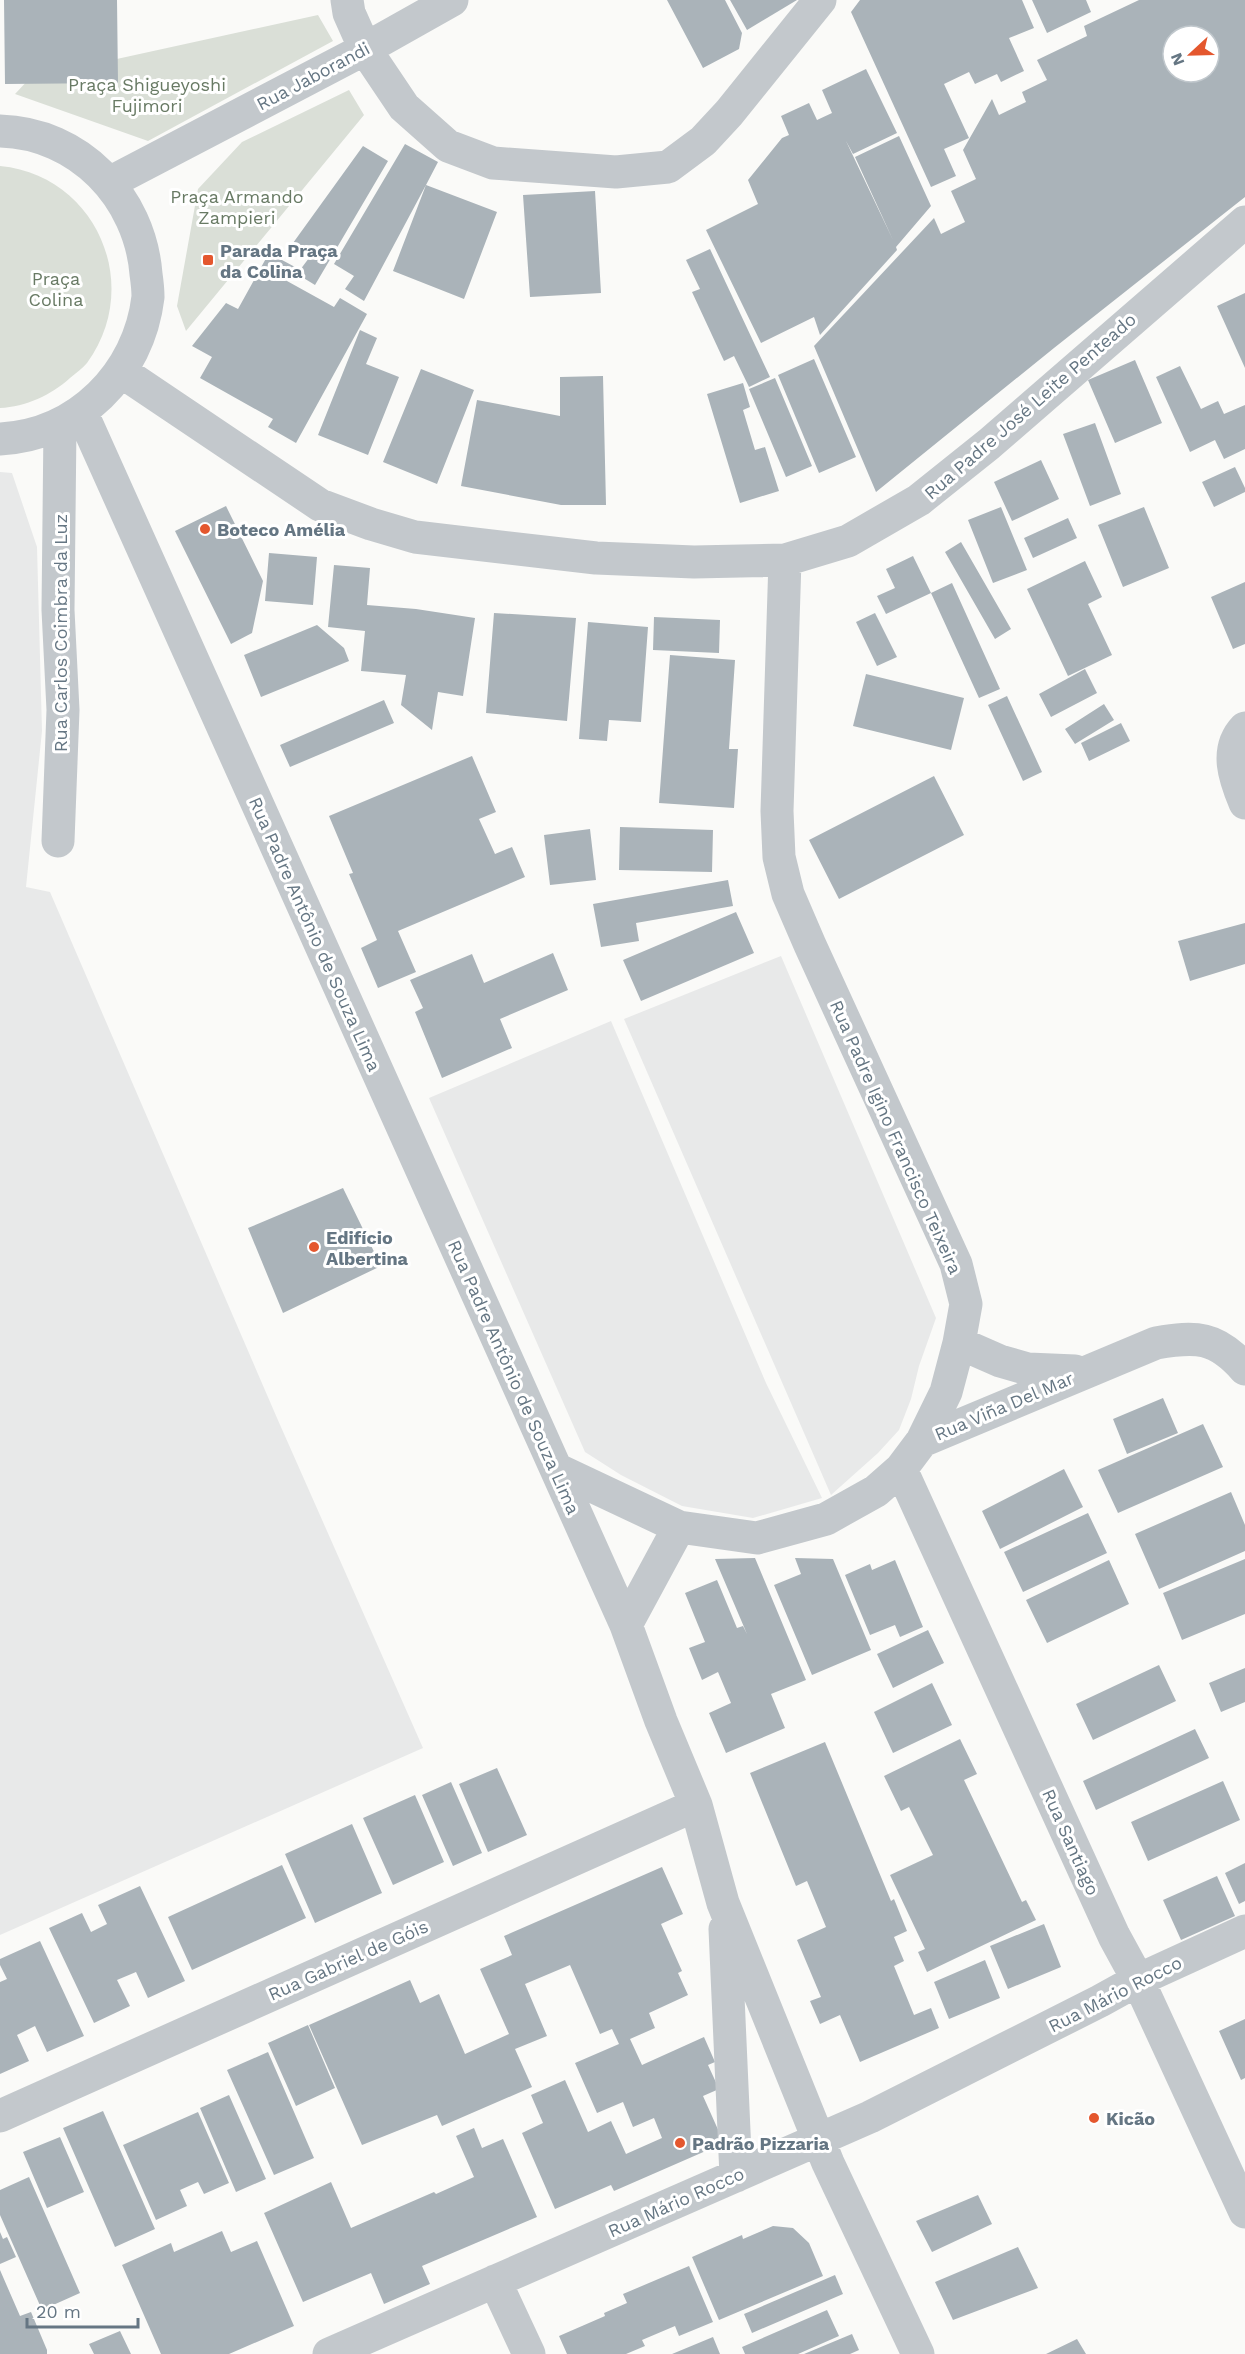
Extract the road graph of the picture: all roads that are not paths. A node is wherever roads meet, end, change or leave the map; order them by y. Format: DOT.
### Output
graph roads {
  1 [pos="347,0"];
  2 [pos="452,0"];
  3 [pos="820,0"];
  4 [pos="365,49"];
  5 [pos="0,131"];
  6 [pos="109,183"];
  7 [pos="1245,222"];
  8 [pos="122,372"];
  9 [pos="71,418"];
  10 [pos="0,439"];
  11 [pos="785,560"];
  12 [pos="1241,732"];
  13 [pos="1245,803"];
  14 [pos="58,842"];
  15 [pos="959,1343"];
  16 [pos="1245,1369"];
  17 [pos="1085,1371"];
  18 [pos="922,1441"];
  19 [pos="556,1469"];
  20 [pos="901,1469"];
  21 [pos="679,1527"];
  22 [pos="626,1625"];
  23 [pos="696,1805"];
  24 [pos="723,1903"];
  25 [pos="1245,1931"];
  26 [pos="1138,1980"];
  27 [pos="0,2116"];
  28 [pos="819,2139"];
  29 [pos="736,2176"];
  30 [pos="1245,2212"];
  31 [pos="495,2282"];
  32 [pos="329,2354"];
  33 [pos="528,2354"];
  34 [pos="918,2354"];
  1 -- 4 [label="street"];
  2 -- 4 [label="street, Rua Jaborandi"];
  3 -- 4 [label="street"];
  4 -- 6 [label="street, Rua Jaborandi"];
  5 -- 6 [label="street"];
  6 -- 8 [label="street"];
  7 -- 11 [label="street, Rua Padre José Leite Penteado"];
  8 -- 9 [label="street"];
  8 -- 11 [label="street, Rua Padre José Leite Penteado"];
  9 -- 10 [label="street"];
  9 -- 14 [label="street, Rua Carlos Coimbra da Luz"];
  9 -- 19 [label="street, Rua Padre Antônio de Souza Lima"];
  11 -- 15 [label="street, Rua Padre Igino Francisco Teixeira"];
  12 -- 13 [label="street"];
  15 -- 17 [label="street, Rua Viña Del Mar"];
  15 -- 18 [label="street, Rua Padre Igino Francisco Teixeira"];
  16 -- 17 [label="street, Rua Viña Del Mar"];
  17 -- 18 [label="street, Rua Viña Del Mar"];
  18 -- 20 [label="street, Rua Padre Igino Francisco Teixeira"];
  19 -- 21 [label="street, Rua Padre Igino Francisco Teixeira"];
  19 -- 22 [label="street, Rua Padre Antônio de Souza Lima"];
  20 -- 21 [label="street, Rua Padre Igino Francisco Teixeira"];
  20 -- 26 [label="street, Rua Santiago"];
  21 -- 22 [label="street"];
  22 -- 23 [label="street, Rua Padre Antônio de Souza Lima"];
  23 -- 24 [label="street, Rua Padre Antônio de Souza Lima"];
  23 -- 27 [label="street, Rua Gabriel de Góis"];
  24 -- 28 [label="street, Rua Padre Antônio de Souza Lima"];
  24 -- 29 [label="street"];
  25 -- 26 [label="street, Rua Mário Rocco"];
  26 -- 28 [label="street, Rua Mário Rocco"];
  26 -- 30 [label="street, Rua Santiago"];
  28 -- 29 [label="street, Rua Mário Rocco"];
  28 -- 34 [label="street, Rua Padre Antônio de Souza Lima"];
  29 -- 31 [label="street, Rua Mário Rocco"];
  31 -- 32 [label="street, Rua Mário Rocco"];
  31 -- 33 [label="street"];
}
